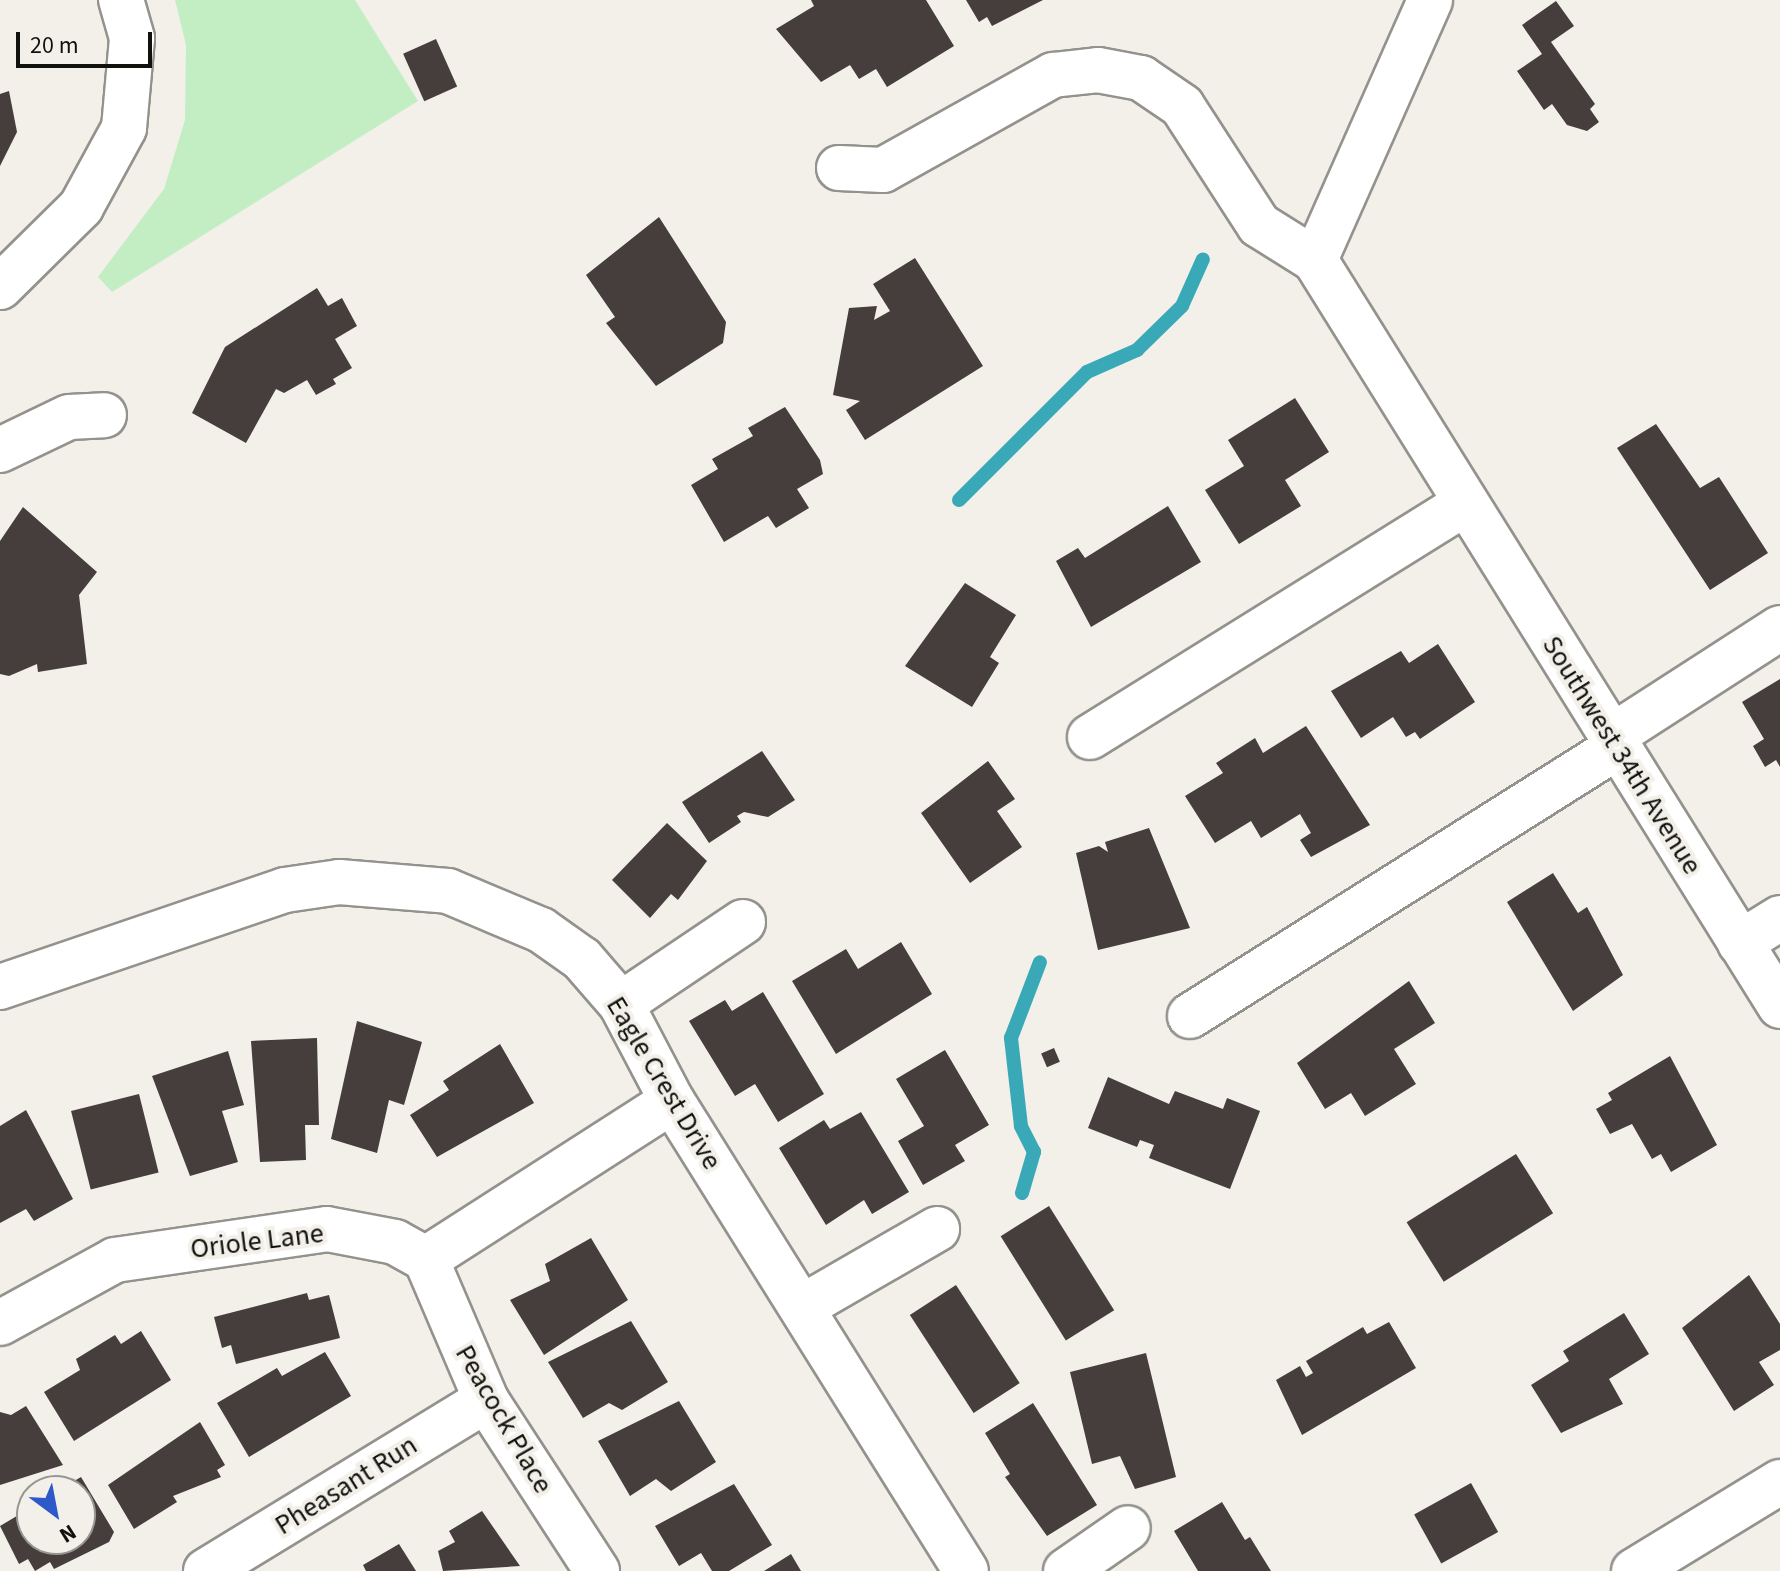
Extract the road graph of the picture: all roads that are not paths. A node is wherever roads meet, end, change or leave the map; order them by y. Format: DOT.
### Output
graph roads {
  1 [pos="121,0"];
  2 [pos="1430,0"];
  3 [pos="839,168"];
  4 [pos="1315,260"];
  5 [pos="0,287"];
  6 [pos="104,415"];
  7 [pos="0,450"];
  8 [pos="1464,504"];
  9 [pos="1780,628"];
  10 [pos="1090,737"];
  11 [pos="1614,742"];
  12 [pos="1780,918"];
  13 [pos="743,922"];
  14 [pos="1740,943"];
  15 [pos="0,987"];
  16 [pos="621,1004"];
  17 [pos="1780,1006"];
  18 [pos="1190,1016"];
  19 [pos="672,1101"];
  20 [pos="937,1229"];
  21 [pos="426,1259"];
  22 [pos="802,1307"];
  23 [pos="0,1323"];
  24 [pos="486,1400"];
  25 [pos="1780,1482"];
  26 [pos="1128,1528"];
  27 [pos="206,1571"];
  28 [pos="597,1571"];
  29 [pos="966,1571"];
  30 [pos="1066,1571"];
  31 [pos="1634,1571"];
  1 -- 5 [label="street"];
  2 -- 4 [label="street"];
  3 -- 4 [label="street"];
  4 -- 8 [label="street, Southwest 34th Avenue"];
  6 -- 7 [label="street"];
  8 -- 10 [label="street"];
  8 -- 11 [label="street, Southwest 34th Avenue"];
  9 -- 11 [label="street"];
  11 -- 14 [label="street, Southwest 34th Avenue"];
  11 -- 18 [label="street"];
  12 -- 14 [label="street"];
  13 -- 16 [label="street"];
  14 -- 17 [label="street, Southwest 34th Avenue"];
  15 -- 16 [label="street, Eagle Crest Drive"];
  16 -- 19 [label="street, Eagle Crest Drive"];
  19 -- 21 [label="street"];
  19 -- 22 [label="street, Eagle Crest Drive"];
  20 -- 22 [label="street"];
  21 -- 23 [label="street, Oriole Lane"];
  21 -- 24 [label="street, Peacock Place"];
  22 -- 29 [label="street, Eagle Crest Drive"];
  24 -- 27 [label="street, Pheasant Run"];
  24 -- 28 [label="street, Peacock Place"];
  25 -- 31 [label="street"];
  26 -- 30 [label="street"];
}
